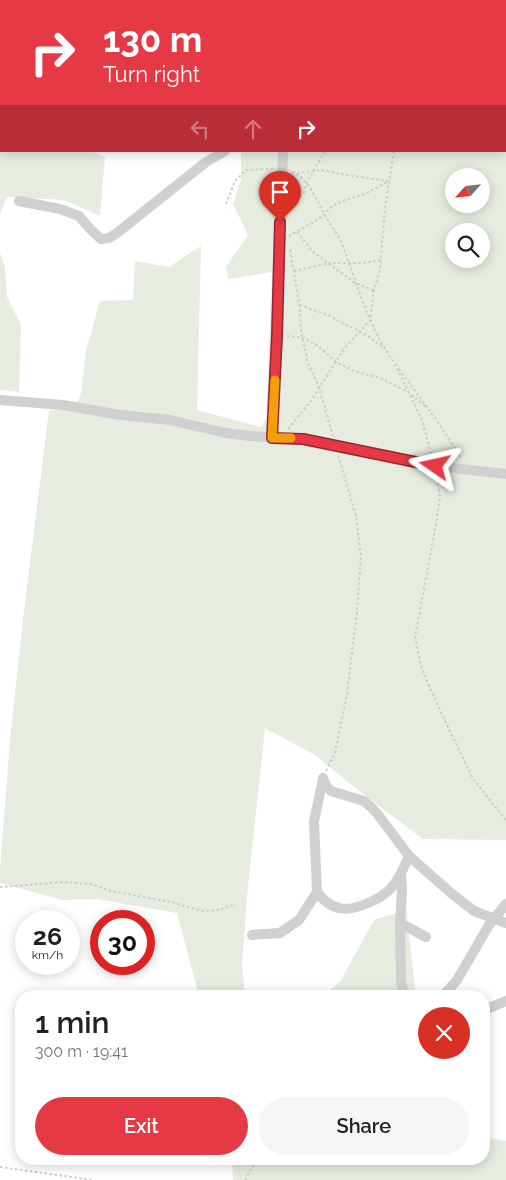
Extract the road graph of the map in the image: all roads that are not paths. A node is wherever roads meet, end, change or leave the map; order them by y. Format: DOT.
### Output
graph roads {
  1 [pos="223,152"];
  2 [pos="283,152"];
  3 [pos="19,201"];
  4 [pos="0,400"];
  5 [pos="277,438"];
  6 [pos="506,474"];
  7 [pos="409,856"];
  8 [pos="401,874"];
  9 [pos="317,892"];
  10 [pos="506,904"];
  11 [pos="494,919"];
  12 [pos="506,923"];
  13 [pos="400,924"];
  14 [pos="252,935"];
  15 [pos="426,937"];
  16 [pos="403,990"];
  17 [pos="448,990"];
  18 [pos="506,1001"];
  19 [pos="490,1008"];
  1 -- 3 [label="street"];
  2 -- 5 [label="street"];
  4 -- 5 [label="street"];
  5 -- 6 [label="street"];
  7 -- 8 [label="street"];
  7 -- 9 [label="street"];
  7 -- 11 [label="street"];
  8 -- 9 [label="street"];
  8 -- 13 [label="street"];
  9 -- 14 [label="street"];
  10 -- 11 [label="street"];
  11 -- 12 [label="street"];
  11 -- 17 [label="street"];
  13 -- 15 [label="street"];
  13 -- 16 [label="street"];
  18 -- 19 [label="street"];
}
